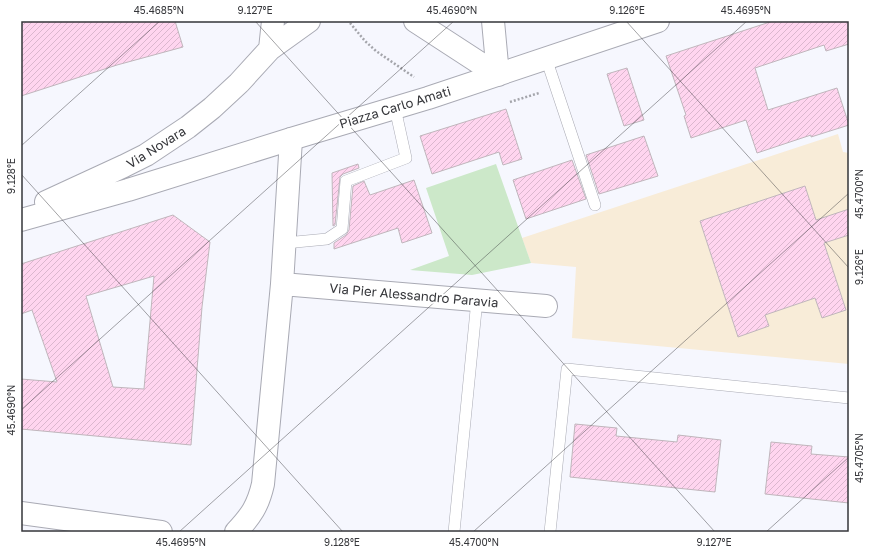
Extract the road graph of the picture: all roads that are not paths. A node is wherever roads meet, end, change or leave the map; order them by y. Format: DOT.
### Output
graph roads {
  1 [pos="272,21"];
  2 [pos="310,21"];
  3 [pos="415,21"];
  4 [pos="493,21"];
  5 [pos="658,21"];
  6 [pos="270,49"];
  7 [pos="546,58"];
  8 [pos="498,75"];
  9 [pos="395,108"];
  10 [pos="291,138"];
  11 [pos="595,205"];
  12 [pos="21,213"];
  13 [pos="21,220"];
  14 [pos="284,243"];
  15 [pos="282,284"];
  16 [pos="477,300"];
  17 [pos="546,306"];
  18 [pos="849,398"];
  19 [pos="21,513"];
  20 [pos="161,532"];
  21 [pos="236,532"];
  22 [pos="454,532"];
  23 [pos="550,532"];
  1 -- 6 [label="street"];
  2 -- 6 [label="street"];
  3 -- 8 [label="street"];
  4 -- 8 [label="street"];
  5 -- 7 [label="street, Piazza Carlo Amati"];
  6 -- 12 [label="street, Via Novara"];
  7 -- 8 [label="street, Piazza Carlo Amati"];
  7 -- 11 [label="lane"];
  8 -- 9 [label="street, Piazza Carlo Amati"];
  9 -- 10 [label="street, Piazza Carlo Amati"];
  9 -- 14 [label="lane"];
  10 -- 13 [label="street, Via Novara"];
  10 -- 14 [label="street"];
  14 -- 15 [label="street"];
  15 -- 16 [label="street, Via Pier Alessandro Paravia"];
  15 -- 21 [label="street"];
  16 -- 17 [label="street, Via Pier Alessandro Paravia"];
  16 -- 22 [label="lane"];
  18 -- 23 [label="lane"];
  19 -- 20 [label="street"];
}
